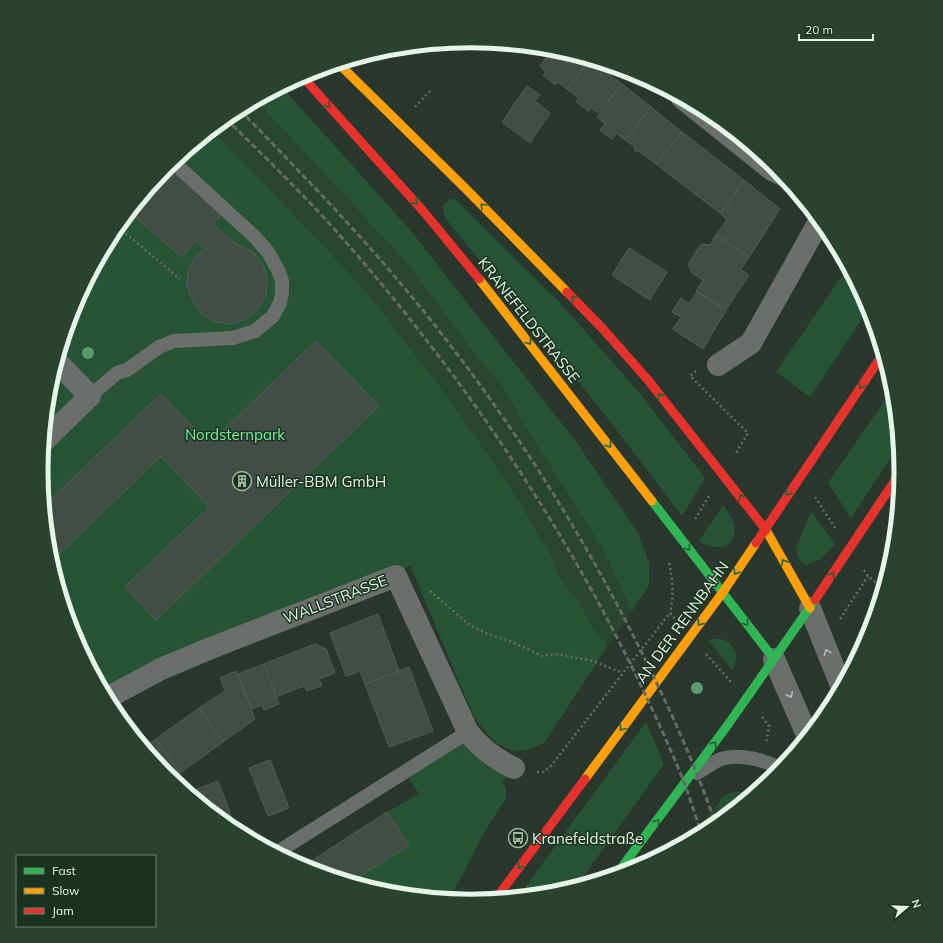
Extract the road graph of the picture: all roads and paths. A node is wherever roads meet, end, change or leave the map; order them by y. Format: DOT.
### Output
graph roads {
  1 [pos="343,68"];
  2 [pos="307,81"];
  3 [pos="744,147"];
  4 [pos="752,154"];
  5 [pos="178,166"];
  6 [pos="816,226"];
  7 [pos="123,231"];
  8 [pos="180,279"];
  9 [pos="880,359"];
  10 [pos="718,365"];
  11 [pos="61,366"];
  12 [pos="690,376"];
  13 [pos="90,396"];
  14 [pos="50,435"];
  15 [pos="723,474"];
  16 [pos="800,476"];
  17 [pos="895,481"];
  18 [pos="765,528"];
  19 [pos="682,540"];
  20 [pos="849,548"];
  21 [pos="868,576"];
  22 [pos="403,592"];
  23 [pos="722,592"];
  24 [pos="810,608"];
  25 [pos="670,613"];
  26 [pos="824,643"];
  27 [pos="774,659"];
  28 [pos="623,673"];
  29 [pos="839,681"];
  30 [pos="112,695"];
  31 [pos="806,731"];
  32 [pos="468,732"];
  33 [pos="776,766"];
  34 [pos="514,768"];
  35 [pos="692,776"];
  36 [pos="281,850"];
  37 [pos="622,868"];
  38 [pos="499,894"];
  15 -- 1 [label="street, one-way"];
  2 -- 19 [label="street, KRANEFELDSTRASSE, one-way"];
  3 -- 4 [label="street"];
  5 -- 13 [label="lane"];
  6 -- 10 [label="street"];
  7 -- 8 [label="path"];
  9 -- 16 [label="street, AN DER RENNBAHN, one-way"];
  11 -- 13 [label="street"];
  12 -- 15 [label="path"];
  13 -- 14 [label="street"];
  18 -- 15 [label="street, one-way"];
  15 -- 19 [label="path"];
  16 -- 18 [label="street, AN DER RENNBAHN, one-way"];
  16 -- 20 [label="path"];
  17 -- 20 [label="street"];
  18 -- 23 [label="street, AN DER RENNBAHN, one-way"];
  24 -- 18 [label="street, one-way"];
  19 -- 23 [label="street, KRANEFELDSTRASSE, one-way"];
  19 -- 25 [label="path"];
  24 -- 20 [label="street, one-way"];
  21 -- 26 [label="path"];
  22 -- 28 [label="path"];
  22 -- 30 [label="street, WALLSTRASSE"];
  22 -- 32 [label="street, WALLSTRASSE"];
  23 -- 27 [label="street, KRANEFELDSTRASSE, one-way"];
  23 -- 38 [label="street, AN DER RENNBAHN, one-way"];
  24 -- 26 [label="street"];
  24 -- 27 [label="street"];
  29 -- 26 [label="street, one-way"];
  27 -- 31 [label="street, one-way"];
  35 -- 27 [label="street, one-way"];
  32 -- 34 [label="street, WALLSTRASSE"];
  32 -- 36 [label="lane"];
  33 -- 35 [label="lane"];
  37 -- 35 [label="street, one-way"];
}
